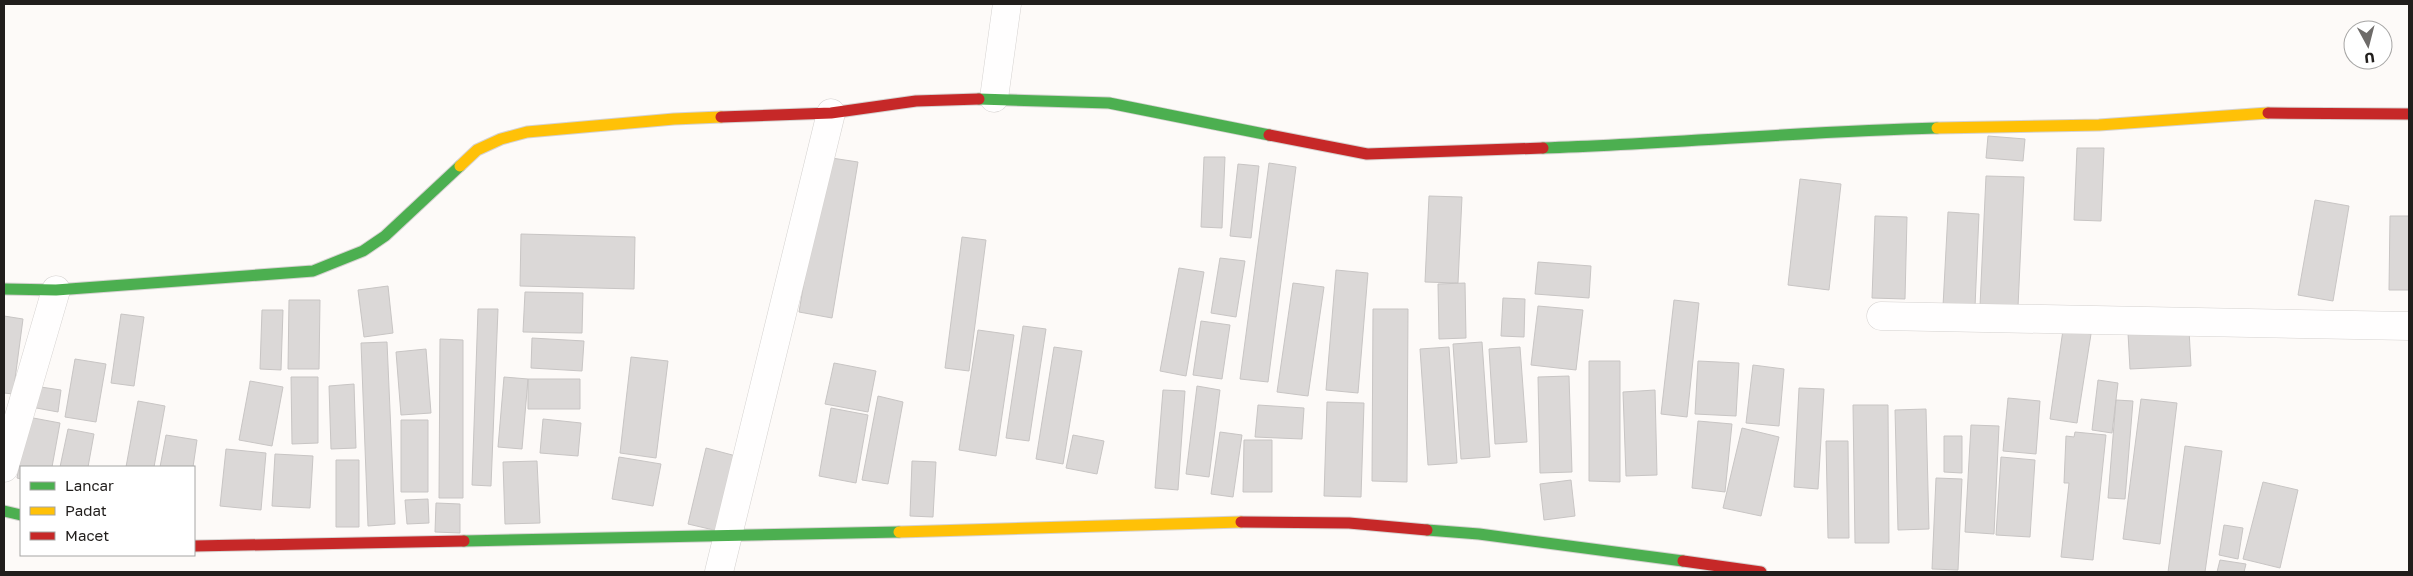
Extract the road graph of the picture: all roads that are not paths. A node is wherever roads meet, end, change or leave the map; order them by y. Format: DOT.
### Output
graph roads {
  1 [pos="1007,4"];
  2 [pos="994,98"];
  3 [pos="831,113"];
  4 [pos="2409,114"];
  5 [pos="4,290"];
  6 [pos="56,290"];
  7 [pos="1881,316"];
  8 [pos="2409,326"];
  9 [pos="4,468"];
  10 [pos="4,511"];
  11 [pos="20,516"];
  12 [pos="728,537"];
  13 [pos="195,546"];
  14 [pos="719,572"];
  15 [pos="1761,572"];
  1 -- 2 [label="street"];
  2 -- 3 [label="street"];
  2 -- 4 [label="street"];
  3 -- 6 [label="street"];
  3 -- 12 [label="street"];
  5 -- 6 [label="street"];
  6 -- 9 [label="street"];
  7 -- 8 [label="street"];
  10 -- 11 [label="street"];
  12 -- 13 [label="street"];
  12 -- 14 [label="street"];
  12 -- 15 [label="street"];
}
